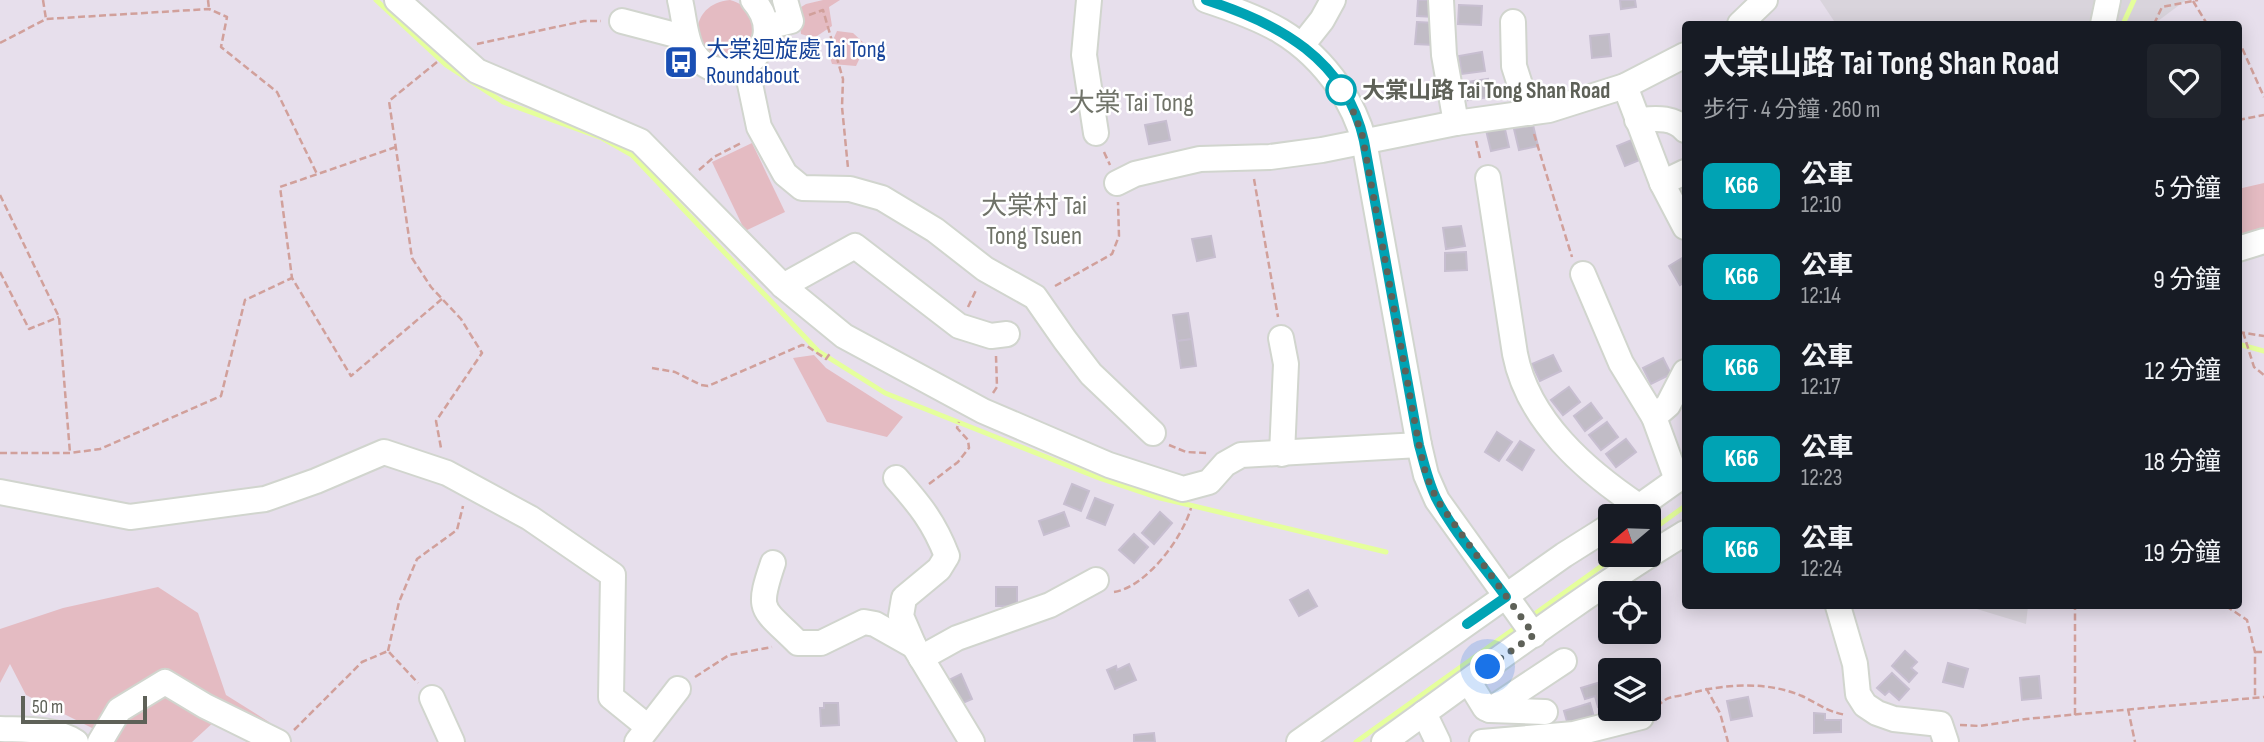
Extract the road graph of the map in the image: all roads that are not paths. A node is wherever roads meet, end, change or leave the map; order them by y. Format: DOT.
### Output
graph roads {
  1 [pos="397,0"];
  2 [pos="680,0"];
  3 [pos="700,0"];
  4 [pos="753,0"];
  5 [pos="1089,0"];
  6 [pos="1206,0"];
  7 [pos="1333,0"];
  8 [pos="1441,0"];
  9 [pos="1765,0"];
  10 [pos="2108,0"];
  11 [pos="788,11"];
  12 [pos="622,21"];
  13 [pos="1743,21"];
  14 [pos="2104,21"];
  15 [pos="1513,22"];
  16 [pos="766,27"];
  17 [pos="687,32"];
  18 [pos="1303,44"];
  19 [pos="1682,57"];
  20 [pos="746,65"];
  21 [pos="1625,86"];
  22 [pos="1529,113"];
  23 [pos="1637,120"];
  24 [pos="1464,122"];
  25 [pos="1682,126"];
  26 [pos="1096,133"];
  27 [pos="1364,141"];
  28 [pos="1682,173"];
  29 [pos="1488,178"];
  30 [pos="1117,183"];
  31 [pos="1662,183"];
  32 [pos="1682,222"];
  33 [pos="2264,241"];
  34 [pos="2242,248"];
  35 [pos="1583,274"];
  36 [pos="783,286"];
  37 [pos="999,335"];
  38 [pos="1281,338"];
  39 [pos="1682,378"];
  40 [pos="1654,417"];
  41 [pos="1153,433"];
  42 [pos="1419,445"];
  43 [pos="1282,454"];
  44 [pos="1681,477"];
  45 [pos="903,486"];
  46 [pos="0,492"];
  47 [pos="1625,504"];
  48 [pos="1644,504"];
  49 [pos="1598,534"];
  50 [pos="1682,535"];
  51 [pos="773,563"];
  52 [pos="1092,582"];
  53 [pos="1506,597"];
  54 [pos="1839,609"];
  55 [pos="1534,635"];
  56 [pos="917,652"];
  57 [pos="1564,662"];
  58 [pos="1469,682"];
  59 [pos="678,689"];
  60 [pos="432,698"];
  61 [pos="1490,710"];
  62 [pos="1545,712"];
  63 [pos="1424,713"];
  64 [pos="1625,721"];
  65 [pos="0,729"];
  66 [pos="1892,730"];
  67 [pos="1943,733"];
  68 [pos="643,734"];
  69 [pos="282,739"];
  70 [pos="76,742"];
  71 [pos="100,742"];
  72 [pos="452,742"];
  73 [pos="972,742"];
  74 [pos="1299,742"];
  75 [pos="1384,742"];
  76 [pos="1438,742"];
  77 [pos="1482,742"];
  1 -- 36 [label="street"];
  2 -- 17 [label="street"];
  3 -- 17 [label="street"];
  4 -- 16 [label="street"];
  5 -- 26 [label="street"];
  6 -- 18 [label="street"];
  7 -- 18 [label="street"];
  8 -- 24 [label="street"];
  9 -- 13 [label="street"];
  10 -- 14 [label="street"];
  11 -- 16 [label="street"];
  12 -- 17 [label="street"];
  15 -- 22 [label="street"];
  16 -- 20 [label="street"];
  17 -- 20 [label="street"];
  18 -- 27 [label="street"];
  19 -- 21 [label="street"];
  20 -- 41 [label="street"];
  21 -- 22 [label="street"];
  21 -- 23 [label="street"];
  22 -- 24 [label="street"];
  23 -- 25 [label="street"];
  23 -- 31 [label="street"];
  24 -- 27 [label="street"];
  27 -- 30 [label="street"];
  27 -- 42 [label="street"];
  28 -- 31 [label="street"];
  29 -- 47 [label="street"];
  31 -- 32 [label="street"];
  33 -- 34 [label="street"];
  35 -- 40 [label="street"];
  36 -- 37 [label="street"];
  36 -- 43 [label="street"];
  38 -- 43 [label="street"];
  39 -- 40 [label="street"];
  40 -- 44 [label="street"];
  42 -- 43 [label="street"];
  42 -- 53 [label="street"];
  44 -- 48 [label="street"];
  45 -- 56 [label="street"];
  46 -- 68 [label="street"];
  49 -- 53 [label="street"];
  50 -- 55 [label="street"];
  51 -- 56 [label="street"];
  52 -- 56 [label="street"];
  53 -- 55 [label="street"];
  53 -- 74 [label="street"];
  54 -- 66 [label="street"];
  55 -- 58 [label="street"];
  56 -- 73 [label="street"];
  57 -- 61 [label="street"];
  58 -- 61 [label="street"];
  58 -- 63 [label="street"];
  59 -- 68 [label="street"];
  60 -- 72 [label="street"];
  61 -- 62 [label="street"];
  63 -- 75 [label="street"];
  63 -- 76 [label="street"];
  64 -- 77 [label="street"];
  65 -- 70 [label="street"];
  66 -- 67 [label="street"];
  69 -- 71 [label="street"];
}
